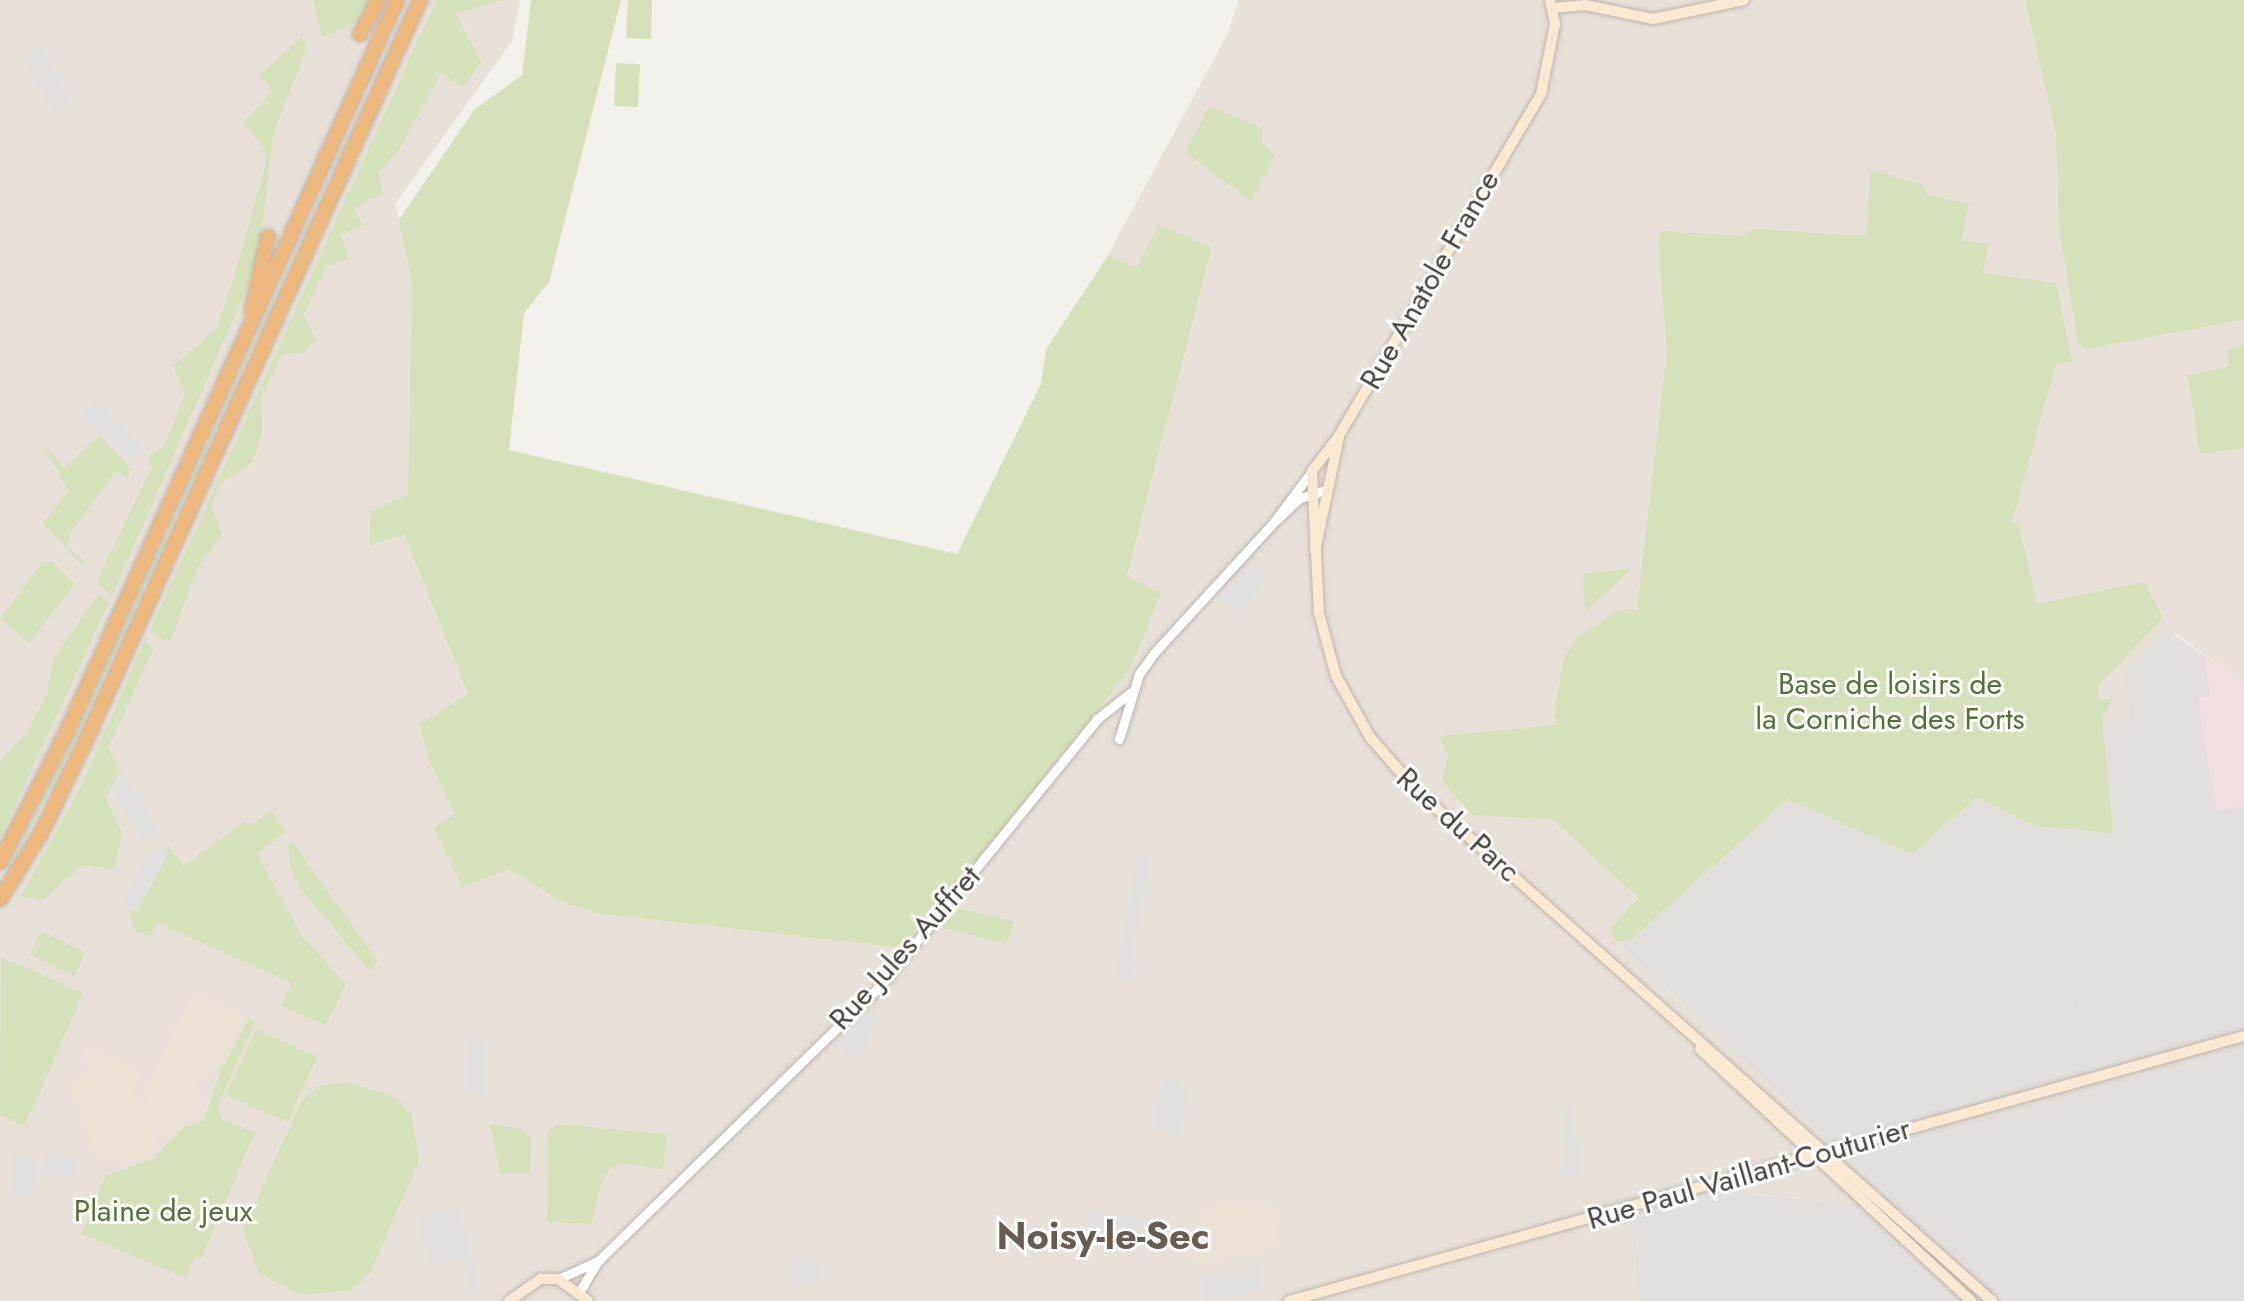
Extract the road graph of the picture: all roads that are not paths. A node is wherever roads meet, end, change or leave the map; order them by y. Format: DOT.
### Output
graph roads {
  1 [pos="378,0"];
  2 [pos="397,0"];
  3 [pos="420,0"];
  4 [pos="1744,0"];
  5 [pos="1551,4"];
  6 [pos="1567,4"];
  7 [pos="1555,24"];
  8 [pos="360,34"];
  9 [pos="268,237"];
  10 [pos="253,318"];
  11 [pos="1339,436"];
  12 [pos="1312,471"];
  13 [pos="1326,490"];
  14 [pos="1313,492"];
  15 [pos="1274,522"];
  16 [pos="1315,551"];
  17 [pos="1131,692"];
  18 [pos="1119,739"];
  19 [pos="1,861"];
  20 [pos="0,899"];
  21 [pos="2244,1036"];
  22 [pos="1696,1043"];
  23 [pos="1830,1152"];
  24 [pos="1815,1156"];
  25 [pos="598,1261"];
  26 [pos="558,1279"];
  27 [pos="525,1289"];
  28 [pos="576,1297"];
  29 [pos="1301,1300"];
  30 [pos="509,1301"];
  31 [pos="521,1301"];
  32 [pos="588,1301"];
  33 [pos="1289,1301"];
  34 [pos="1971,1301"];
  35 [pos="1992,1301"];
  1 -- 8 [label="highway"];
  2 -- 10 [label="highway"];
  3 -- 20 [label="highway"];
  4 -- 6 [label="main road, Rue Anatole France"];
  5 -- 6 [label="main road, Rue Anatole France"];
  5 -- 7 [label="main road, Rue Anatole France"];
  6 -- 7 [label="main road, Rue Anatole France"];
  7 -- 11 [label="main road, Rue Anatole France"];
  9 -- 10 [label="highway"];
  10 -- 19 [label="highway"];
  11 -- 12 [label="main road, Rue Anatole France"];
  11 -- 13 [label="main road, Rue du Parc"];
  12 -- 14 [label="main road, Rue du Parc"];
  12 -- 15 [label="street, Rue Anatole France"];
  13 -- 14 [label="street, Rue Anatole France"];
  13 -- 16 [label="main road, Rue du Parc"];
  14 -- 15 [label="street, Rue Anatole France"];
  14 -- 16 [label="main road, Rue du Parc"];
  15 -- 17 [label="street, Rue Anatole France"];
  16 -- 22 [label="main road, Rue du Parc"];
  17 -- 18 [label="street, Rue Anatole France"];
  17 -- 25 [label="street, Rue Jules Auffret"];
  21 -- 23 [label="main road, Rue Paul Vaillant-Couturier"];
  22 -- 23 [label="main road, Rue du Parc"];
  22 -- 24 [label="main road, Rue du Parc"];
  23 -- 24 [label="main road, Rue Paul Vaillant-Couturier"];
  23 -- 35 [label="main road, Rue du Parc"];
  24 -- 29 [label="main road, Rue Paul Vaillant-Couturier"];
  24 -- 34 [label="main road, Rue du Parc"];
  25 -- 26 [label="street, Rue Jules Auffret"];
  25 -- 28 [label="street, Rue Jules Auffret"];
  26 -- 27 [label="main road"];
  26 -- 28 [label="main road"];
  27 -- 30 [label="main road"];
  27 -- 31 [label="main road"];
  28 -- 32 [label="main road"];
  29 -- 33 [label="main road, Rue Paul Vaillant-Couturier"];
}
